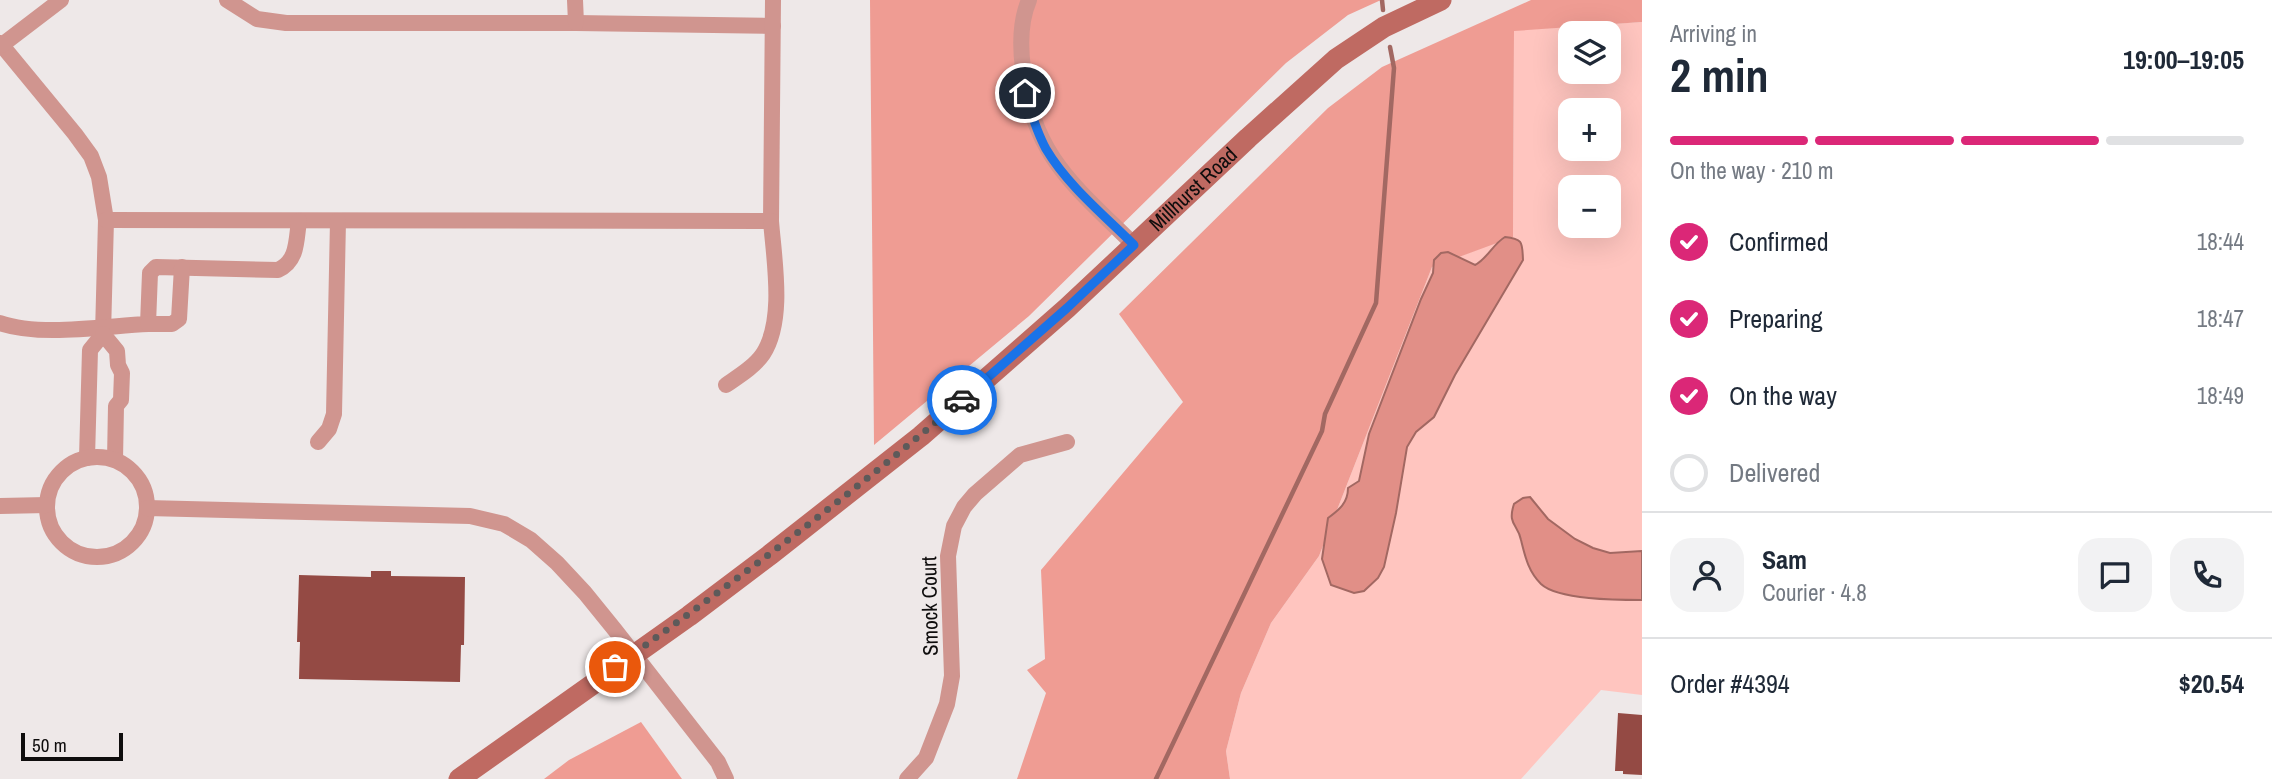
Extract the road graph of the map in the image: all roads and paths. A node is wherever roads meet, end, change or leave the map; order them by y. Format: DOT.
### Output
graph roads {
  1 [pos="61,0"];
  2 [pos="227,0"];
  3 [pos="575,0"];
  4 [pos="773,0"];
  5 [pos="1030,0"];
  6 [pos="1441,0"];
  7 [pos="576,23"];
  8 [pos="774,26"];
  9 [pos="1,44"];
  10 [pos="106,220"];
  11 [pos="299,220"];
  12 [pos="338,221"];
  13 [pos="771,221"];
  14 [pos="1134,245"];
  15 [pos="182,267"];
  16 [pos="0,323"];
  17 [pos="148,324"];
  18 [pos="103,330"];
  19 [pos="726,385"];
  20 [pos="89,407"];
  21 [pos="116,408"];
  22 [pos="318,442"];
  23 [pos="1067,442"];
  24 [pos="87,458"];
  25 [pos="114,460"];
  26 [pos="47,505"];
  27 [pos="0,506"];
  28 [pos="147,508"];
  29 [pos="634,653"];
  30 [pos="458,779"];
  31 [pos="726,779"];
  32 [pos="906,779"];
  1 -- 9 [label="street"];
  2 -- 7 [label="street"];
  3 -- 7 [label="street"];
  4 -- 8 [label="street"];
  5 -- 14 [label="street"];
  6 -- 14 [label="street, Millhurst Road"];
  7 -- 8 [label="street"];
  8 -- 13 [label="street"];
  9 -- 10 [label="street"];
  10 -- 11 [label="street"];
  10 -- 18 [label="street"];
  11 -- 12 [label="street"];
  11 -- 15 [label="street"];
  12 -- 13 [label="street"];
  12 -- 22 [label="street"];
  13 -- 19 [label="street"];
  14 -- 29 [label="street, Millhurst Road"];
  15 -- 17 [label="street"];
  15 -- 17 [label="street"];
  16 -- 18 [label="street"];
  17 -- 18 [label="street"];
  18 -- 20 [label="street"];
  18 -- 21 [label="street"];
  20 -- 21 [label="street"];
  20 -- 24 [label="street"];
  21 -- 25 [label="street"];
  23 -- 32 [label="street, Smock Court"];
  24 -- 25 [label="street"];
  24 -- 26 [label="street"];
  25 -- 28 [label="street"];
  26 -- 27 [label="street"];
  26 -- 28 [label="street"];
  28 -- 29 [label="street"];
  29 -- 30 [label="street, Millhurst Road"];
  29 -- 31 [label="street"];
}
